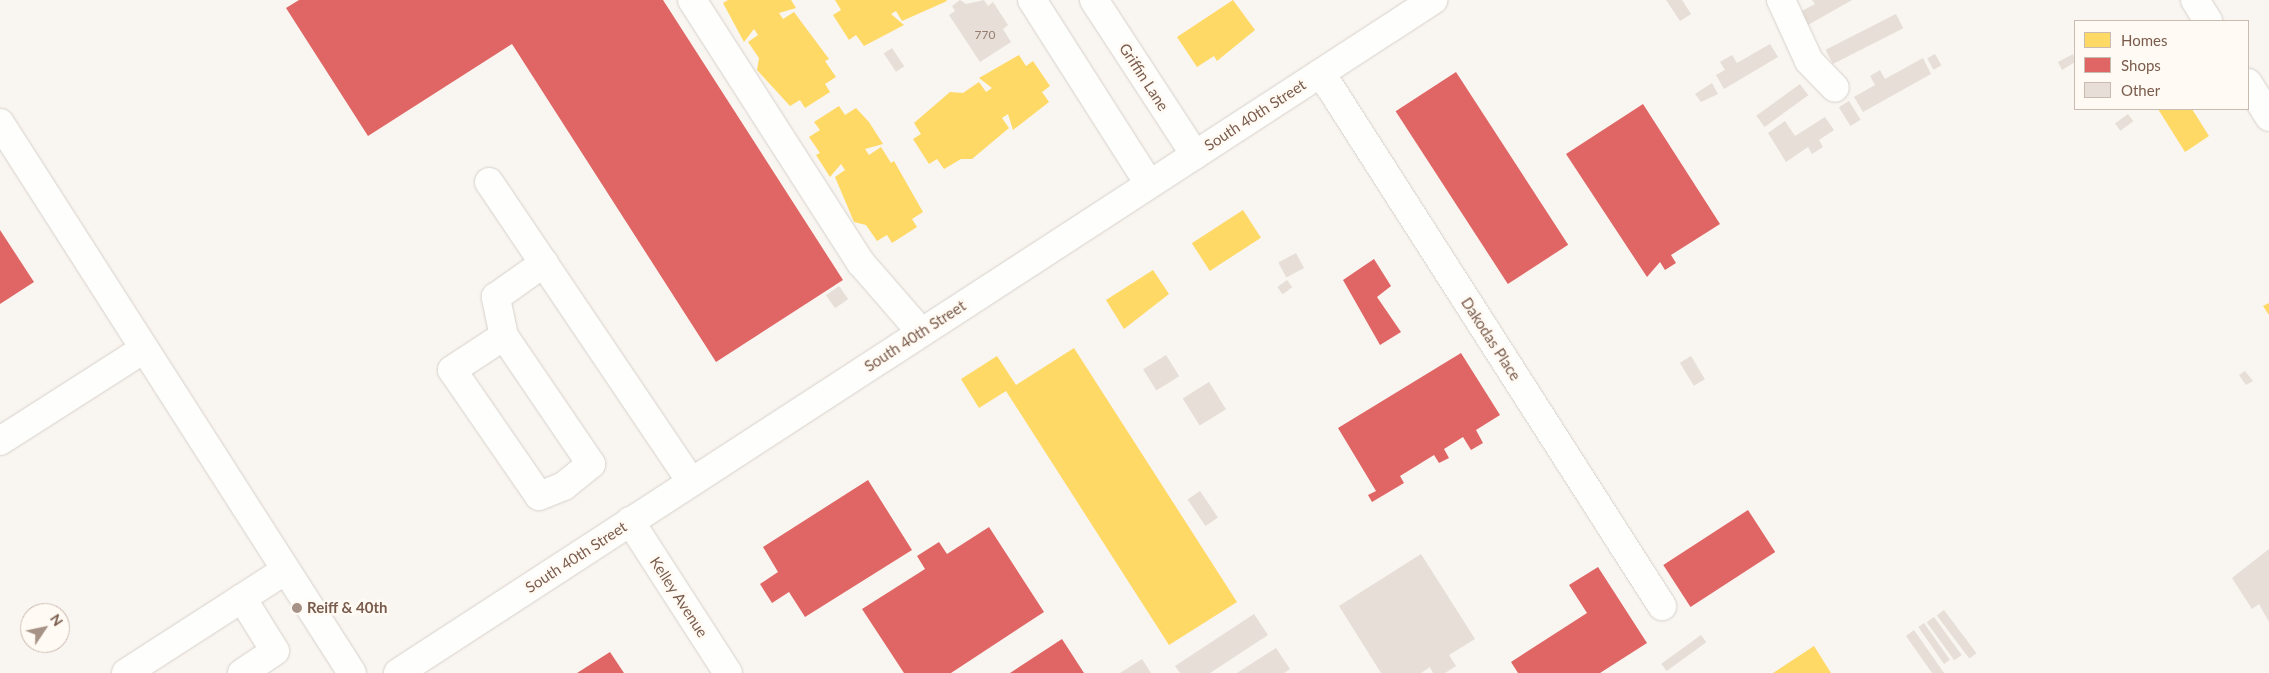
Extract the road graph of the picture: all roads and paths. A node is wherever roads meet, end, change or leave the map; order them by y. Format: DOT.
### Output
graph roads {
  1 [pos="692,0"];
  2 [pos="1032,0"];
  3 [pos="1094,0"];
  4 [pos="1433,0"];
  5 [pos="1781,0"];
  6 [pos="2195,0"];
  7 [pos="2207,20"];
  8 [pos="1321,73"];
  9 [pos="2249,86"];
  10 [pos="1835,88"];
  11 [pos="2269,117"];
  12 [pos="0,123"];
  13 [pos="1194,155"];
  14 [pos="490,182"];
  15 [pos="1150,184"];
  16 [pos="544,263"];
  17 [pos="921,332"];
  18 [pos="504,336"];
  19 [pos="144,349"];
  20 [pos="0,441"];
  21 [pos="691,482"];
  22 [pos="630,521"];
  23 [pos="286,570"];
  24 [pos="242,598"];
  25 [pos="1662,606"];
  26 [pos="126,673"];
  27 [pos="242,673"];
  28 [pos="352,673"];
  29 [pos="398,673"];
  30 [pos="728,673"];
  1 -- 17 [label="street"];
  2 -- 15 [label="street"];
  3 -- 13 [label="street, Griffin Lane"];
  4 -- 8 [label="street, South 40th Street"];
  5 -- 10 [label="street"];
  6 -- 7 [label="street"];
  8 -- 13 [label="street, South 40th Street"];
  8 -- 25 [label="street, Dakodas Place"];
  9 -- 11 [label="street"];
  12 -- 19 [label="street"];
  13 -- 15 [label="street, South 40th Street"];
  14 -- 16 [label="street"];
  15 -- 17 [label="street, South 40th Street"];
  16 -- 18 [label="street"];
  16 -- 21 [label="street"];
  17 -- 21 [label="street, South 40th Street"];
  18 -- 18 [label="street"];
  19 -- 20 [label="street"];
  19 -- 23 [label="street"];
  21 -- 22 [label="street, South 40th Street"];
  22 -- 29 [label="street, South 40th Street"];
  22 -- 30 [label="street, Kelley Avenue"];
  23 -- 24 [label="street"];
  23 -- 28 [label="street"];
  24 -- 26 [label="street"];
  24 -- 27 [label="street"];
}
